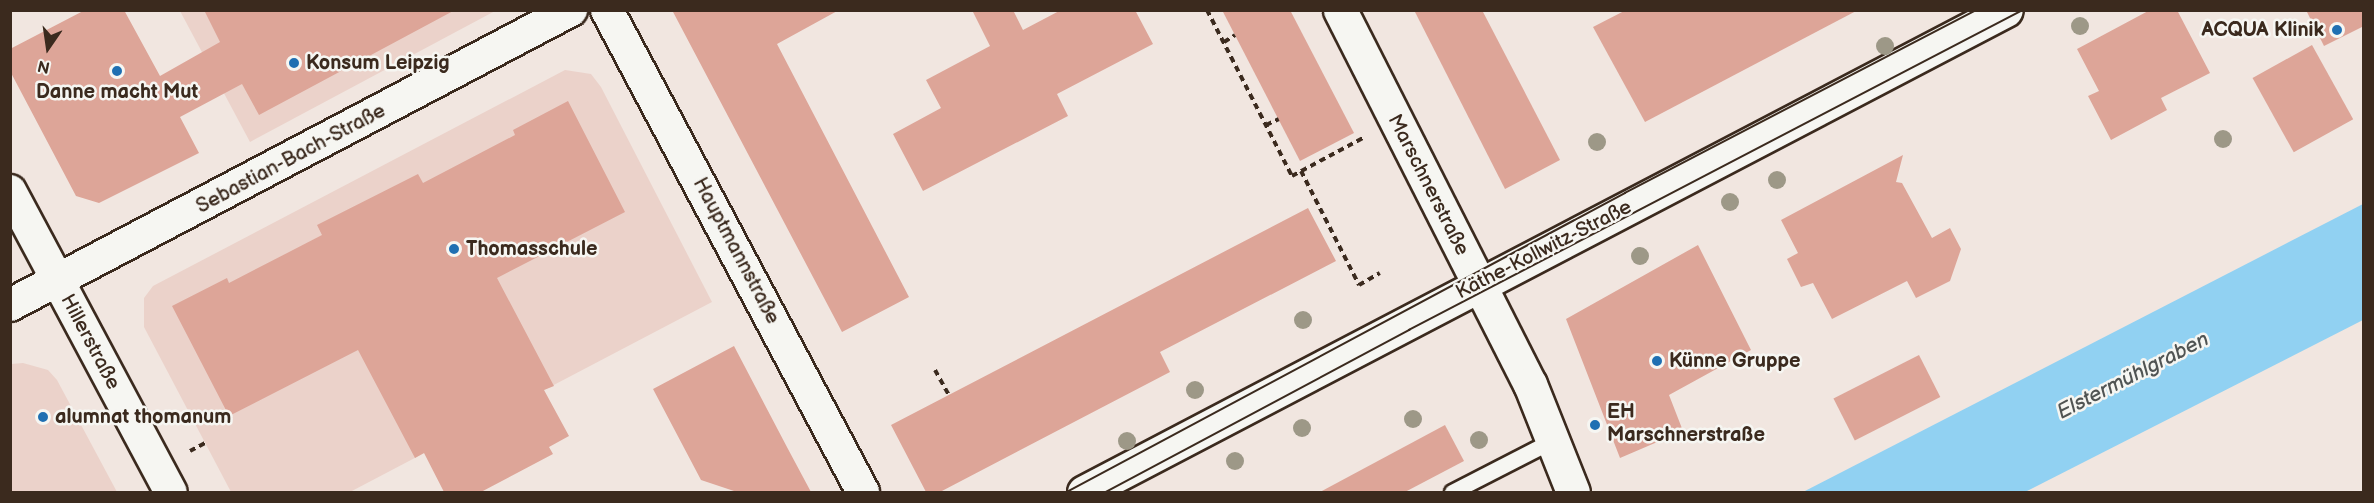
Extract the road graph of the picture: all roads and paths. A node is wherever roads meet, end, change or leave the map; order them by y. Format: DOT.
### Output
graph roads {
  1 [pos="571,10"];
  2 [pos="607,10"];
  3 [pos="1207,10"];
  4 [pos="1340,10"];
  5 [pos="2006,10"];
  6 [pos="1235,35"];
  7 [pos="1224,42"];
  8 [pos="1279,119"];
  9 [pos="1395,122"];
  10 [pos="1266,125"];
  11 [pos="1301,171"];
  12 [pos="10,190"];
  13 [pos="1380,273"];
  14 [pos="57,281"];
  15 [pos="1479,283"];
  16 [pos="10,305"];
  17 [pos="935,370"];
  18 [pos="949,395"];
  19 [pos="1553,440"];
  20 [pos="171,492"];
  21 [pos="863,492"];
  22 [pos="1084,492"];
  23 [pos="1452,492"];
  24 [pos="1573,492"];
  1 -- 14 [label="street, Sebastian-Bach-Straße"];
  2 -- 21 [label="street, Hauptmannstraße"];
  3 -- 7 [label="path"];
  4 -- 9 [label="main road, Marschnerstraße"];
  5 -- 15 [label="main road, Käthe-Kollwitz-Straße"];
  6 -- 7 [label="path"];
  7 -- 10 [label="path"];
  8 -- 10 [label="path"];
  9 -- 11 [label="path"];
  9 -- 15 [label="main road, Marschnerstraße"];
  10 -- 11 [label="path"];
  11 -- 13 [label="path"];
  12 -- 14 [label="street, Hillerstraße"];
  14 -- 16 [label="street, Sebastian-Bach-Straße"];
  14 -- 20 [label="street, Hillerstraße"];
  15 -- 19 [label="main road, Marschnerstraße"];
  15 -- 22 [label="main road, Käthe-Kollwitz-Straße"];
  17 -- 18 [label="path"];
  19 -- 23 [label="lane"];
  19 -- 24 [label="main road, Marschnerstraße"];
}
